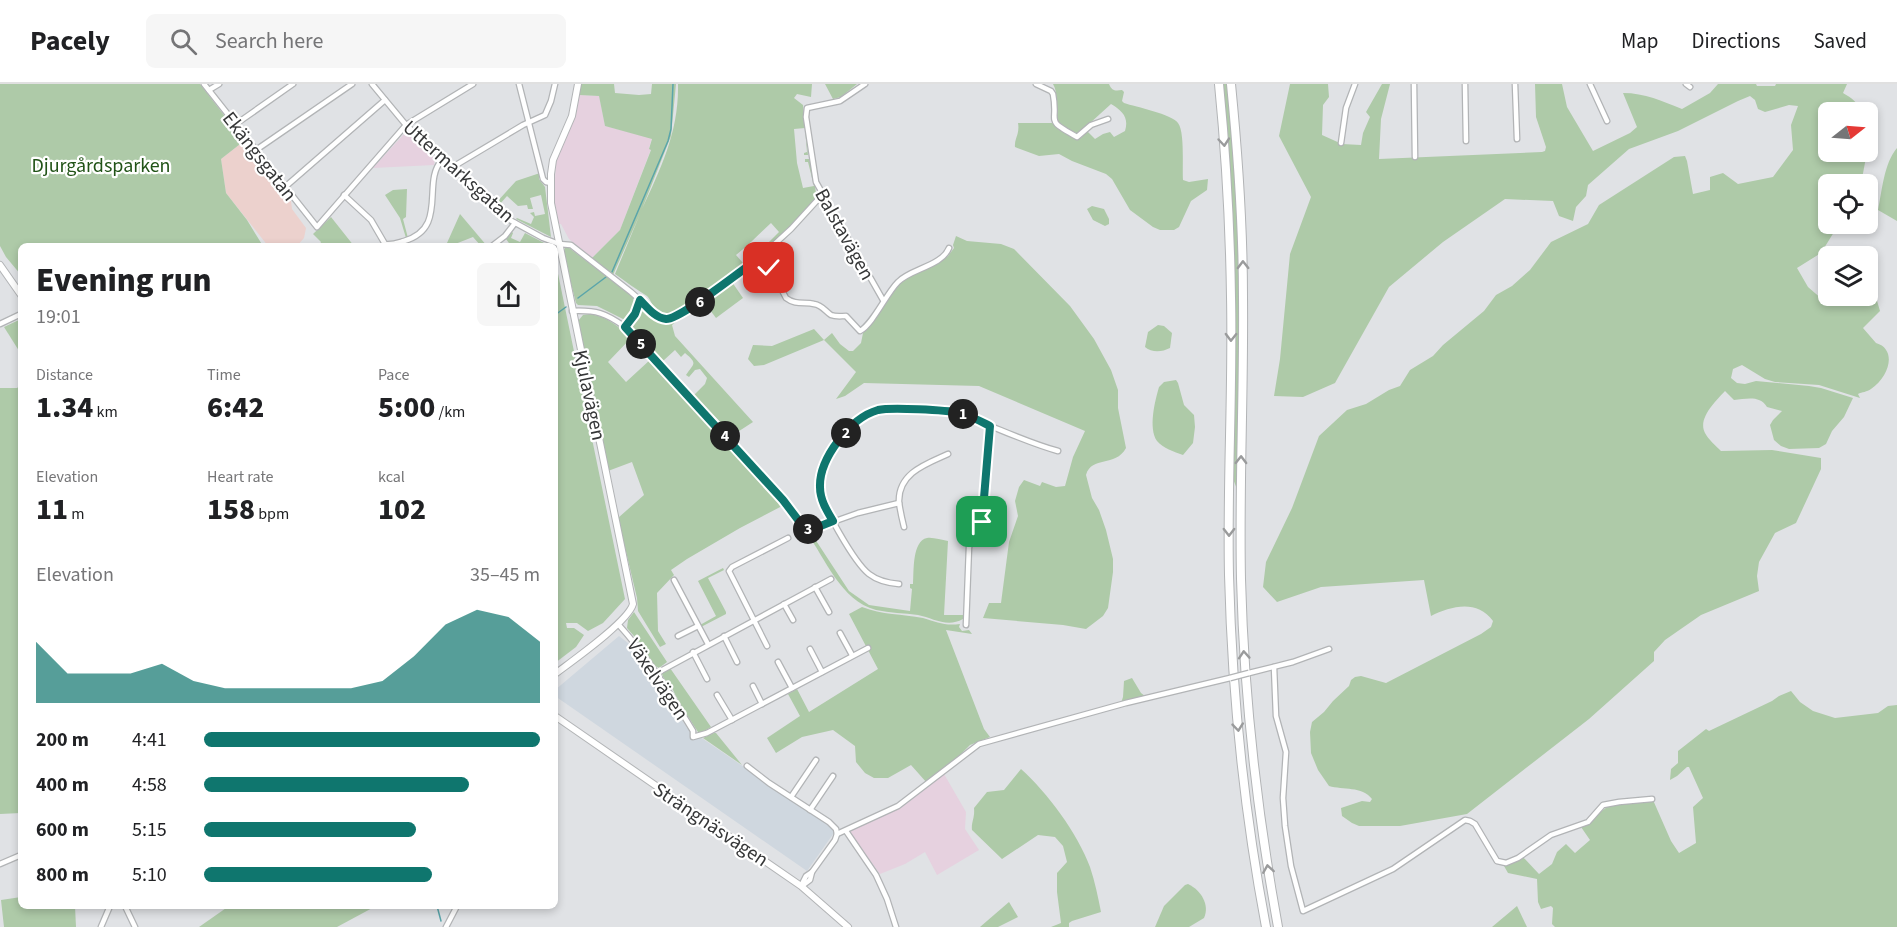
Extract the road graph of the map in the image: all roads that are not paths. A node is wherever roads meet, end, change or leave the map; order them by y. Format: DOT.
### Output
graph roads {
  1 [pos="204,84"];
  2 [pos="219,84"];
  3 [pos="293,84"];
  4 [pos="352,84"];
  5 [pos="372,84"];
  6 [pos="473,84"];
  7 [pos="519,84"];
  8 [pos="555,84"];
  9 [pos="578,84"];
  10 [pos="865,84"];
  11 [pos="1036,84"];
  12 [pos="1219,84"];
  13 [pos="1231,84"];
  14 [pos="1355,84"];
  15 [pos="1414,84"];
  16 [pos="1465,84"];
  17 [pos="1515,84"];
  18 [pos="1590,84"];
  19 [pos="209,90"];
  20 [pos="385,100"];
  21 [pos="1108,119"];
  22 [pos="1606,121"];
  23 [pos="529,122"];
  24 [pos="236,124"];
  25 [pos="406,125"];
  26 [pos="1517,139"];
  27 [pos="1466,141"];
  28 [pos="1341,143"];
  29 [pos="256,150"];
  30 [pos="1414,157"];
  31 [pos="442,160"];
  32 [pos="451,168"];
  33 [pos="551,183"];
  34 [pos="285,187"];
  35 [pos="823,194"];
  36 [pos="344,195"];
  37 [pos="515,223"];
  38 [pos="384,243"];
  39 [pos="395,243"];
  40 [pos="496,243"];
  41 [pos="556,243"];
  42 [pos="558,243"];
  43 [pos="558,244"];
  44 [pos="949,248"];
  45 [pos="757,260"];
  46 [pos="0,265"];
  47 [pos="6,273"];
  48 [pos="18,286"];
  49 [pos="18,290"];
  50 [pos="640,300"];
  51 [pos="883,300"];
  52 [pos="572,310"];
  53 [pos="18,313"];
  54 [pos="18,315"];
  55 [pos="14,317"];
  56 [pos="0,324"];
  57 [pos="625,327"];
  58 [pos="990,426"];
  59 [pos="1058,451"];
  60 [pos="948,454"];
  61 [pos="899,503"];
  62 [pos="833,521"];
  63 [pos="904,526"];
  64 [pos="788,538"];
  65 [pos="831,579"];
  66 [pos="674,580"];
  67 [pos="899,584"];
  68 [pos="815,587"];
  69 [pos="784,604"];
  70 [pos="829,612"];
  71 [pos="754,620"];
  72 [pos="794,620"];
  73 [pos="618,624"];
  74 [pos="966,625"];
  75 [pos="698,626"];
  76 [pos="840,633"];
  77 [pos="678,636"];
  78 [pos="724,636"];
  79 [pos="708,644"];
  80 [pos="767,646"];
  81 [pos="868,648"];
  82 [pos="810,649"];
  83 [pos="1329,649"];
  84 [pos="693,652"];
  85 [pos="852,656"];
  86 [pos="737,662"];
  87 [pos="778,663"];
  88 [pos="1274,667"];
  89 [pos="558,672"];
  90 [pos="822,672"];
  91 [pos="657,673"];
  92 [pos="707,679"];
  93 [pos="753,686"];
  94 [pos="792,688"];
  95 [pos="717,694"];
  96 [pos="762,704"];
  97 [pos="558,720"];
  98 [pos="732,720"];
  99 [pos="816,760"];
  100 [pos="747,766"];
  101 [pos="833,776"];
  102 [pos="791,797"];
  103 [pos="1652,799"];
  104 [pos="810,810"];
  105 [pos="846,831"];
  106 [pos="837,834"];
  107 [pos="18,856"];
  108 [pos="0,864"];
  109 [pos="801,886"];
  110 [pos="109,909"];
  111 [pos="126,909"];
  112 [pos="455,909"];
  113 [pos="101,927"];
  114 [pos="135,927"];
  115 [pos="446,927"];
  116 [pos="848,927"];
  117 [pos="896,927"];
  118 [pos="1266,927"];
  119 [pos="1278,927"];
  1 -- 19 [label="street, Ekängsgatan"];
  2 -- 19 [label="street"];
  3 -- 24 [label="street"];
  4 -- 29 [label="street"];
  5 -- 20 [label="street, Uttermarksgatan"];
  6 -- 25 [label="street"];
  7 -- 23 [label="street"];
  8 -- 23 [label="street"];
  9 -- 33 [label="street, Kjulavägen"];
  10 -- 35 [label="street, Balstavägen"];
  11 -- 21 [label="street"];
  12 -- 118 [label="highway, one-way"];
  119 -- 13 [label="highway, one-way"];
  14 -- 28 [label="street"];
  15 -- 30 [label="street"];
  16 -- 27 [label="street"];
  17 -- 26 [label="street"];
  18 -- 22 [label="street"];
  19 -- 24 [label="street, Ekängsgatan"];
  20 -- 25 [label="street, Uttermarksgatan"];
  20 -- 34 [label="street"];
  23 -- 32 [label="street"];
  23 -- 33 [label="street"];
  24 -- 29 [label="street, Ekängsgatan"];
  25 -- 31 [label="street, Uttermarksgatan"];
  25 -- 36 [label="street"];
  29 -- 34 [label="street, Ekängsgatan"];
  31 -- 32 [label="street, Uttermarksgatan"];
  31 -- 39 [label="street"];
  32 -- 37 [label="street, Uttermarksgatan"];
  33 -- 42 [label="street, Kjulavägen"];
  34 -- 36 [label="street, Ekängsgatan"];
  35 -- 45 [label="street, Uttermarksgatan"];
  35 -- 51 [label="street, Balstavägen"];
  36 -- 38 [label="street"];
  37 -- 40 [label="street"];
  37 -- 41 [label="street, Uttermarksgatan"];
  43 -- 50 [label="street, Uttermarksgatan"];
  43 -- 52 [label="street, Kjulavägen"];
  44 -- 51 [label="street, Balstavägen"];
  45 -- 50 [label="street, Uttermarksgatan"];
  45 -- 51 [label="street"];
  46 -- 47 [label="street"];
  47 -- 48 [label="street"];
  47 -- 49 [label="street"];
  50 -- 57 [label="street"];
  52 -- 57 [label="street"];
  52 -- 73 [label="street, Kjulavägen"];
  53 -- 55 [label="street"];
  54 -- 55 [label="street"];
  55 -- 56 [label="street"];
  57 -- 62 [label="street"];
  58 -- 59 [label="street"];
  58 -- 62 [label="street"];
  58 -- 74 [label="street"];
  60 -- 61 [label="street"];
  61 -- 62 [label="street"];
  61 -- 63 [label="street"];
  62 -- 67 [label="street"];
  64 -- 71 [label="street"];
  65 -- 68 [label="street"];
  66 -- 75 [label="street"];
  68 -- 69 [label="street"];
  68 -- 70 [label="street"];
  69 -- 71 [label="street"];
  69 -- 72 [label="street"];
  71 -- 78 [label="street"];
  71 -- 80 [label="street"];
  73 -- 89 [label="street, Kjulavägen"];
  73 -- 91 [label="street, Växelvägen"];
  75 -- 77 [label="street"];
  75 -- 79 [label="street"];
  76 -- 85 [label="street"];
  78 -- 79 [label="street"];
  78 -- 86 [label="street"];
  79 -- 84 [label="street"];
  81 -- 85 [label="street"];
  82 -- 90 [label="street"];
  83 -- 88 [label="street"];
  84 -- 91 [label="street"];
  84 -- 92 [label="street"];
  85 -- 90 [label="street"];
  87 -- 94 [label="street"];
  88 -- 103 [label="street"];
  88 -- 105 [label="street, bridge"];
  90 -- 94 [label="street"];
  91 -- 98 [label="street, Växelvägen"];
  93 -- 96 [label="street"];
  94 -- 96 [label="street"];
  95 -- 98 [label="street"];
  96 -- 98 [label="street"];
  97 -- 109 [label="street, Strängnäsvägen"];
  99 -- 102 [label="street"];
  100 -- 102 [label="street"];
  101 -- 104 [label="street"];
  102 -- 104 [label="street"];
  104 -- 106 [label="street"];
  105 -- 106 [label="street"];
  105 -- 117 [label="street"];
  106 -- 109 [label="street"];
  107 -- 108 [label="street"];
  109 -- 116 [label="street, Strängnäsvägen"];
  110 -- 113 [label="street"];
  111 -- 114 [label="street"];
  112 -- 115 [label="street"];
}
